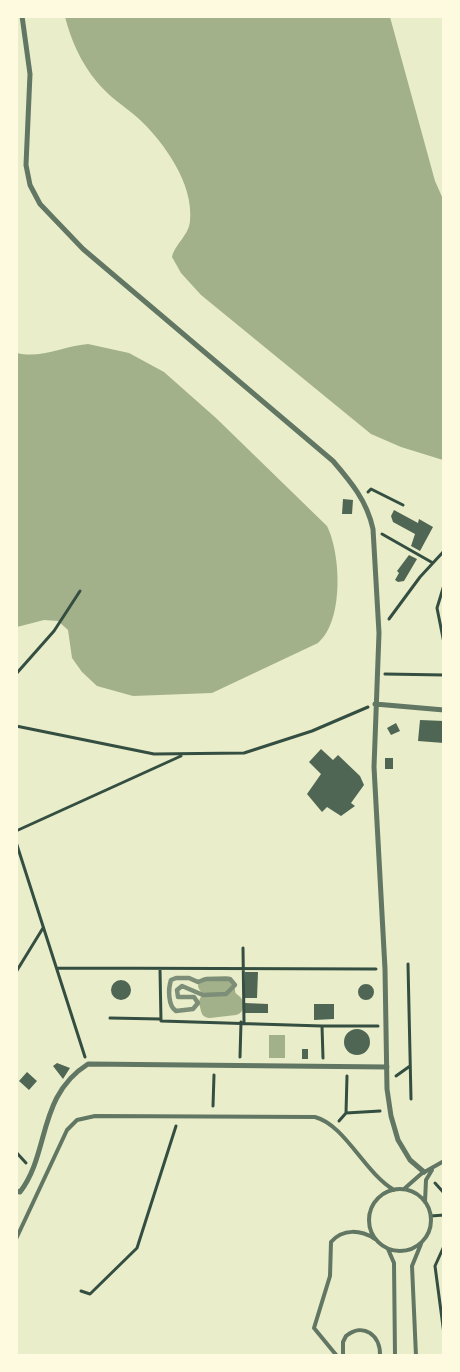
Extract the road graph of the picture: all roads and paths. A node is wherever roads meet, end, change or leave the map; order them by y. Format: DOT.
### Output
graph roads {
  1 [pos="22,16"];
  2 [pos="361,496"];
  3 [pos="403,504"];
  4 [pos="373,529"];
  5 [pos="444,551"];
  6 [pos="433,563"];
  7 [pos="444,585"];
  8 [pos="80,591"];
  9 [pos="380,633"];
  10 [pos="444,643"];
  11 [pos="16,674"];
  12 [pos="377,674"];
  13 [pos="444,675"];
  14 [pos="375,704"];
  15 [pos="444,710"];
  16 [pos="16,726"];
  17 [pos="184,755"];
  18 [pos="16,831"];
  19 [pos="16,842"];
  20 [pos="44,927"];
  21 [pos="243,948"];
  22 [pos="408,964"];
  23 [pos="57,968"];
  24 [pos="243,969"];
  25 [pos="385,969"];
  26 [pos="160,970"];
  27 [pos="16,972"];
  28 [pos="110,1018"];
  29 [pos="159,1019"];
  30 [pos="243,1022"];
  31 [pos="322,1026"];
  32 [pos="386,1027"];
  33 [pos="88,1064"];
  34 [pos="240,1065"];
  35 [pos="323,1067"];
  36 [pos="387,1067"];
  37 [pos="214,1077"];
  38 [pos="411,1099"];
  39 [pos="213,1106"];
  40 [pos="390,1110"];
  41 [pos="346,1113"];
  42 [pos="176,1115"];
  43 [pos="444,1161"];
  44 [pos="437,1165"];
  45 [pos="424,1172"];
  46 [pos="394,1190"];
  47 [pos="403,1190"];
  48 [pos="16,1191"];
  49 [pos="425,1203"];
  50 [pos="444,1215"];
  51 [pos="430,1216"];
  52 [pos="425,1237"];
  53 [pos="16,1239"];
  54 [pos="379,1241"];
  55 [pos="444,1246"];
  56 [pos="386,1247"];
  57 [pos="81,1292"];
  58 [pos="444,1334"];
  59 [pos="337,1356"];
  60 [pos="344,1356"];
  61 [pos="380,1356"];
  62 [pos="395,1356"];
  63 [pos="416,1356"];
  1 -- 2 [label="street"];
  2 -- 3 [label="path"];
  2 -- 4 [label="street"];
  4 -- 6 [label="path"];
  4 -- 9 [label="street"];
  5 -- 6 [label="path"];
  6 -- 9 [label="path"];
  7 -- 10 [label="path"];
  8 -- 11 [label="path"];
  9 -- 12 [label="street"];
  12 -- 13 [label="path"];
  12 -- 14 [label="street"];
  14 -- 15 [label="street"];
  14 -- 17 [label="path"];
  14 -- 25 [label="street"];
  16 -- 17 [label="path"];
  17 -- 18 [label="path"];
  19 -- 20 [label="path"];
  20 -- 23 [label="path"];
  20 -- 27 [label="path"];
  21 -- 24 [label="path"];
  22 -- 38 [label="path"];
  23 -- 26 [label="path"];
  23 -- 33 [label="path"];
  24 -- 25 [label="path"];
  24 -- 26 [label="path"];
  24 -- 30 [label="path"];
  25 -- 32 [label="street"];
  26 -- 29 [label="path"];
  28 -- 29 [label="path"];
  29 -- 30 [label="path"];
  30 -- 31 [label="path"];
  30 -- 34 [label="path"];
  31 -- 32 [label="path"];
  31 -- 35 [label="path"];
  32 -- 36 [label="street"];
  33 -- 34 [label="street"];
  33 -- 48 [label="street"];
  34 -- 35 [label="street"];
  35 -- 36 [label="street"];
  36 -- 40 [label="street"];
  37 -- 39 [label="path"];
  40 -- 41 [label="path"];
  40 -- 45 [label="street"];
  42 -- 46 [label="lane"];
  42 -- 53 [label="lane"];
  42 -- 57 [label="path"];
  43 -- 44 [label="lane"];
  44 -- 45 [label="lane"];
  44 -- 49 [label="lane"];
  45 -- 47 [label="lane"];
  46 -- 47 [label="lane"];
  46 -- 54 [label="lane"];
  47 -- 49 [label="lane"];
  49 -- 51 [label="lane"];
  50 -- 51 [label="path"];
  51 -- 52 [label="lane"];
  52 -- 56 [label="lane"];
  52 -- 63 [label="lane"];
  54 -- 56 [label="lane"];
  54 -- 59 [label="lane"];
  55 -- 58 [label="path"];
  56 -- 62 [label="lane"];
  60 -- 61 [label="lane"];
}
